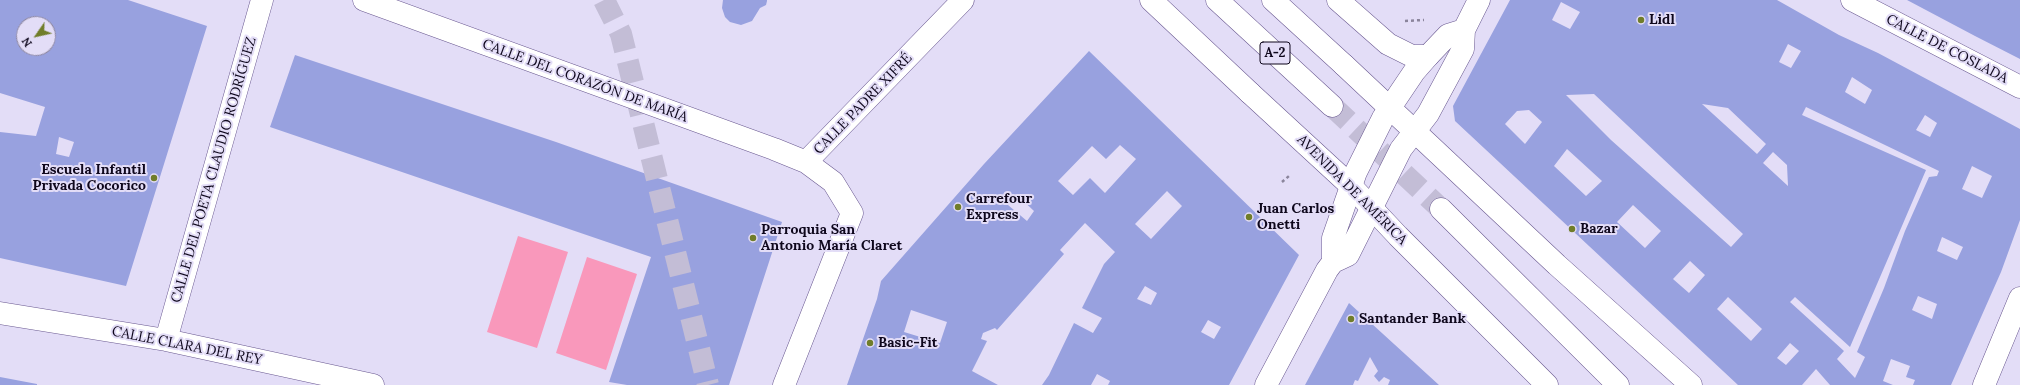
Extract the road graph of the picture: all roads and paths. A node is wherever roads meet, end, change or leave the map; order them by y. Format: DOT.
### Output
graph roads {
  1 [pos="262,0"];
  2 [pos="364,0"];
  3 [pos="963,0"];
  4 [pos="1151,0"];
  5 [pos="1218,0"];
  6 [pos="1273,0"];
  7 [pos="1338,0"];
  8 [pos="1479,0"];
  9 [pos="1852,0"];
  10 [pos="1400,18"];
  11 [pos="1429,18"];
  12 [pos="1464,30"];
  13 [pos="1428,56"];
  14 [pos="2020,87"];
  15 [pos="1332,106"];
  16 [pos="1390,108"];
  17 [pos="1416,132"];
  18 [pos="806,162"];
  19 [pos="1289,176"];
  20 [pos="1282,182"];
  21 [pos="1352,187"];
  22 [pos="1372,207"];
  23 [pos="1441,209"];
  24 [pos="1333,262"];
  25 [pos="2020,298"];
  26 [pos="0,313"];
  27 [pos="166,340"];
  28 [pos="373,385"];
  29 [pos="784,385"];
  30 [pos="1266,385"];
  31 [pos="1547,385"];
  32 [pos="1618,385"];
  33 [pos="1691,385"];
  34 [pos="1984,385"];
  1 -- 27 [label="main road, CALLE DEL POETA CLAUDIO RODRÍGUEZ"];
  2 -- 18 [label="main road, CALLE DEL CORAZÓN DE MARÍA"];
  3 -- 18 [label="main road, CALLE PADRE XIFRÉ"];
  4 -- 21 [label="main road, AVENIDA DE AMÉRICA"];
  5 -- 15 [label="main road, A-2"];
  6 -- 16 [label="main road"];
  7 -- 13 [label="main road"];
  8 -- 12 [label="main road"];
  9 -- 14 [label="main road, CALLE DE COSLADA"];
  10 -- 11 [label="path"];
  12 -- 13 [label="main road"];
  12 -- 17 [label="main road"];
  13 -- 16 [label="main road"];
  16 -- 17 [label="main road"];
  16 -- 21 [label="main road"];
  17 -- 22 [label="main road"];
  17 -- 33 [label="main road"];
  18 -- 29 [label="main road, CALLE PADRE XIFRÉ"];
  19 -- 20 [label="path"];
  21 -- 22 [label="main road, AVENIDA DE AMÉRICA"];
  21 -- 24 [label="main road"];
  22 -- 24 [label="main road"];
  22 -- 31 [label="main road, AVENIDA DE AMÉRICA"];
  23 -- 32 [label="main road"];
  24 -- 30 [label="main road"];
  25 -- 34 [label="main road"];
  26 -- 27 [label="main road, CALLE CLARA DEL REY"];
  27 -- 28 [label="main road, CALLE CLARA DEL REY"];
}
